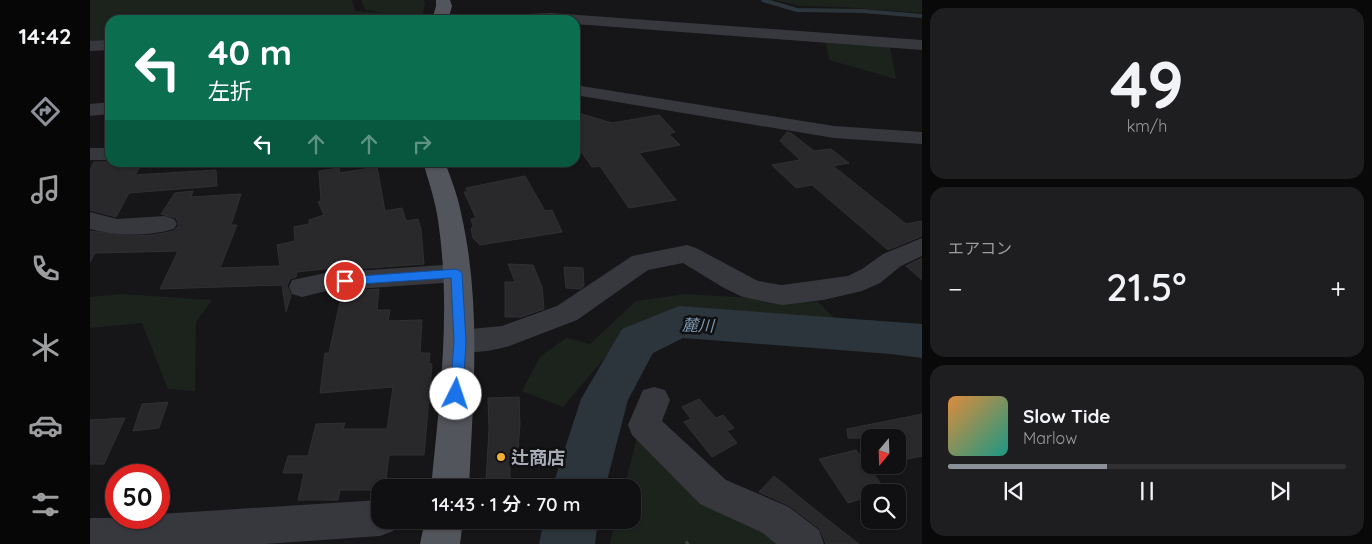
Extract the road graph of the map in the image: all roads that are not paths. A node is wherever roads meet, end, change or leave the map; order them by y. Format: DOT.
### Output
graph roads {
  1 [pos="443,0"];
  2 [pos="441,15"];
  3 [pos="580,19"];
  4 [pos="105,45"];
  5 [pos="922,45"];
  6 [pos="90,46"];
  7 [pos="580,91"];
  8 [pos="922,138"];
  9 [pos="90,154"];
  10 [pos="105,154"];
  11 [pos="435,167"];
  12 [pos="90,220"];
  13 [pos="165,224"];
  14 [pos="922,246"];
  15 [pos="457,273"];
  16 [pos="302,287"];
  17 [pos="460,341"];
  18 [pos="654,400"];
  19 [pos="451,479"];
  20 [pos="371,519"];
  21 [pos="442,529"];
  22 [pos="90,537"];
  23 [pos="440,544"];
  24 [pos="805,544"];
  1 -- 2 [label="main road"];
  3 -- 5 [label="street"];
  4 -- 6 [label="street"];
  7 -- 8 [label="street"];
  9 -- 10 [label="street"];
  11 -- 15 [label="main road"];
  12 -- 13 [label="street"];
  14 -- 17 [label="street"];
  15 -- 16 [label="street"];
  15 -- 17 [label="main road"];
  17 -- 19 [label="main road"];
  18 -- 24 [label="street"];
  20 -- 22 [label="street"];
  21 -- 23 [label="main road"];
}
